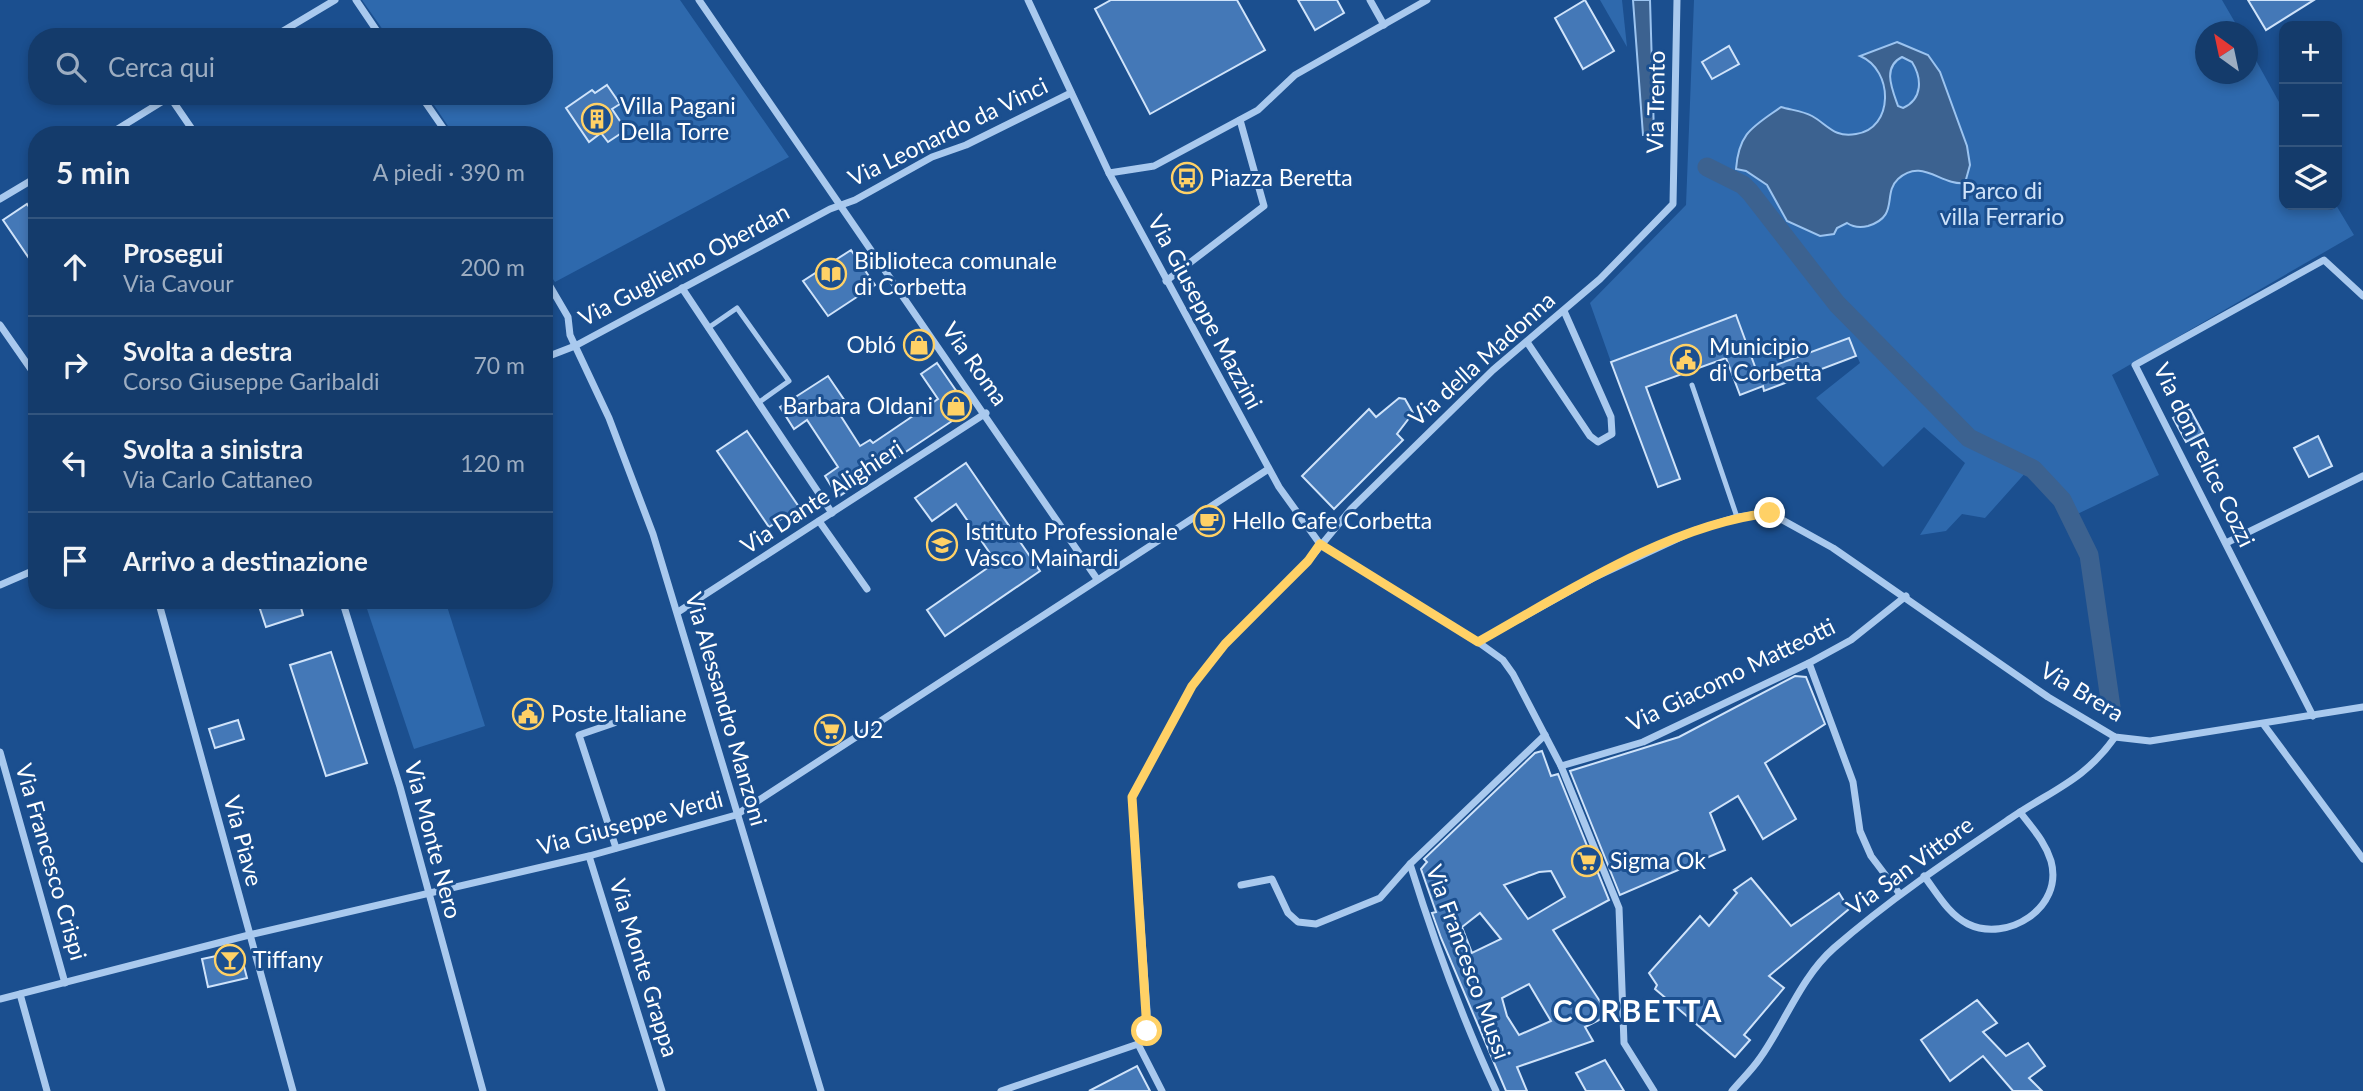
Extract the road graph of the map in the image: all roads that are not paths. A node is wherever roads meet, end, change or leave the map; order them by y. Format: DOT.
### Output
graph roads {
  1 [pos="335,0"];
  2 [pos="356,0"];
  3 [pos="699,0"];
  4 [pos="1028,0"];
  5 [pos="1370,0"];
  6 [pos="1427,0"];
  7 [pos="1676,0"];
  8 [pos="1384,24"];
  9 [pos="288,28"];
  10 [pos="375,28"];
  11 [pos="1071,93"];
  12 [pos="158,105"];
  13 [pos="176,105"];
  14 [pos="427,105"];
  15 [pos="1240,120"];
  16 [pos="123,126"];
  17 [pos="190,126"];
  18 [pos="442,126"];
  19 [pos="1109,173"];
  20 [pos="28,182"];
  21 [pos="0,199"];
  22 [pos="1673,204"];
  23 [pos="841,205"];
  24 [pos="1166,281"];
  25 [pos="682,288"];
  26 [pos="553,291"];
  27 [pos="2363,296"];
  28 [pos="1564,311"];
  29 [pos="0,325"];
  30 [pos="708,328"];
  31 [pos="1527,342"];
  32 [pos="575,346"];
  33 [pos="553,355"];
  34 [pos="28,365"];
  35 [pos="1692,385"];
  36 [pos="758,403"];
  37 [pos="986,413"];
  38 [pos="1267,470"];
  39 [pos="2363,476"];
  40 [pos="832,513"];
  41 [pos="1737,517"];
  42 [pos="819,521"];
  43 [pos="2226,543"];
  44 [pos="1320,544"];
  45 [pos="28,573"];
  46 [pos="1097,579"];
  47 [pos="0,584"];
  48 [pos="867,589"];
  49 [pos="1906,596"];
  50 [pos="160,609"];
  51 [pos="345,609"];
  52 [pos="678,612"];
  53 [pos="1478,642"];
  54 [pos="1809,663"];
  55 [pos="2363,707"];
  56 [pos="2313,716"];
  57 [pos="614,723"];
  58 [pos="2264,725"];
  59 [pos="1545,735"];
  60 [pos="2115,737"];
  61 [pos="0,752"];
  62 [pos="1561,766"];
  63 [pos="2020,812"];
  64 [pos="736,815"];
  65 [pos="616,848"];
  66 [pos="589,856"];
  67 [pos="2363,859"];
  68 [pos="1410,863"];
  69 [pos="1924,876"];
  70 [pos="1241,885"];
  71 [pos="1899,893"];
  72 [pos="428,894"];
  73 [pos="248,935"];
  74 [pos="65,982"];
  75 [pos="20,994"];
  76 [pos="0,999"];
  77 [pos="1138,1044"];
  78 [pos="47,1091"];
  79 [pos="293,1091"];
  80 [pos="482,1091"];
  81 [pos="662,1091"];
  82 [pos="821,1091"];
  83 [pos="1001,1091"];
  84 [pos="1162,1091"];
  85 [pos="1496,1091"];
  86 [pos="1654,1091"];
  87 [pos="1732,1091"];
  1 -- 9 [label="street"];
  2 -- 10 [label="street"];
  3 -- 23 [label="street, Via Roma"];
  4 -- 11 [label="street, Via Giuseppe Mazzini"];
  5 -- 8 [label="street"];
  6 -- 8 [label="street"];
  7 -- 22 [label="street, Via Trento"];
  8 -- 15 [label="street"];
  11 -- 19 [label="street, Via Giuseppe Mazzini"];
  11 -- 23 [label="street, Via Leonardo da Vinci"];
  12 -- 16 [label="street"];
  13 -- 17 [label="street"];
  14 -- 18 [label="street"];
  15 -- 19 [label="street"];
  15 -- 24 [label="street"];
  19 -- 24 [label="street, Via Giuseppe Mazzini"];
  20 -- 21 [label="street"];
  22 -- 28 [label="street, Via della Madonna"];
  23 -- 25 [label="street, Via Guglielmo Oberdan"];
  23 -- 37 [label="street, Via Roma"];
  24 -- 38 [label="street, Via Giuseppe Mazzini"];
  25 -- 30 [label="street"];
  25 -- 32 [label="street, Via Guglielmo Oberdan"];
  26 -- 32 [label="street, Via Alessandro Manzoni"];
  27 -- 43 [label="street, Via don Felice Cozzi"];
  28 -- 31 [label="street, Via della Madonna"];
  28 -- 31 [label="street"];
  29 -- 34 [label="street"];
  30 -- 36 [label="street"];
  30 -- 36 [label="lane"];
  31 -- 44 [label="street, Via della Madonna"];
  32 -- 33 [label="street, Via Guglielmo Oberdan"];
  32 -- 52 [label="street, Via Alessandro Manzoni"];
  35 -- 41 [label="lane"];
  36 -- 40 [label="street"];
  37 -- 40 [label="street, Via Dante Alighieri"];
  37 -- 46 [label="street, Via Roma"];
  38 -- 44 [label="street, Via Giuseppe Mazzini"];
  38 -- 46 [label="street, Via Giuseppe Verdi"];
  39 -- 43 [label="street"];
  40 -- 42 [label="street, Via Dante Alighieri"];
  41 -- 49 [label="street, Via Brera"];
  41 -- 53 [label="street, Via Brera"];
  42 -- 48 [label="street"];
  42 -- 52 [label="street, Via Dante Alighieri"];
  43 -- 56 [label="street, Via don Felice Cozzi"];
  44 -- 53 [label="street"];
  44 -- 77 [label="street, Via della Madonna"];
  45 -- 47 [label="street"];
  46 -- 64 [label="street, Via Giuseppe Verdi"];
  49 -- 54 [label="street, Via Giacomo Matteotti"];
  49 -- 60 [label="street, Via Brera"];
  50 -- 73 [label="street, Via Piave"];
  51 -- 72 [label="street, Via Monte Nero"];
  52 -- 64 [label="street, Via Alessandro Manzoni"];
  53 -- 59 [label="street"];
  54 -- 62 [label="street, Via Giacomo Matteotti"];
  54 -- 71 [label="street"];
  55 -- 56 [label="street, Via Brera"];
  56 -- 58 [label="street, Via Brera"];
  57 -- 65 [label="street"];
  58 -- 60 [label="street, Via Brera"];
  58 -- 67 [label="street"];
  59 -- 62 [label="street"];
  59 -- 68 [label="street, Via Francesco Mussi"];
  60 -- 63 [label="street, Via San Vittore"];
  61 -- 74 [label="street, Via Francesco Crispi"];
  62 -- 86 [label="street"];
  63 -- 69 [label="street, Via San Vittore"];
  63 -- 69 [label="street"];
  64 -- 65 [label="street, Via Giuseppe Verdi"];
  64 -- 82 [label="street, Via Alessandro Manzoni"];
  65 -- 66 [label="street, Via Giuseppe Verdi"];
  66 -- 72 [label="street, Via Giuseppe Verdi"];
  66 -- 81 [label="street, Via Monte Grappa"];
  68 -- 70 [label="street"];
  68 -- 85 [label="street, Via Francesco Mussi"];
  69 -- 71 [label="street, Via San Vittore"];
  71 -- 87 [label="street, Via San Vittore"];
  72 -- 73 [label="street, Via Giuseppe Verdi"];
  72 -- 80 [label="street, Via Monte Nero"];
  73 -- 74 [label="street, Via Giuseppe Verdi"];
  73 -- 79 [label="street, Via Piave"];
  74 -- 75 [label="street, Via Giuseppe Verdi"];
  75 -- 76 [label="street, Via Giuseppe Verdi"];
  75 -- 78 [label="street"];
  77 -- 83 [label="street"];
  77 -- 84 [label="street"];
}
